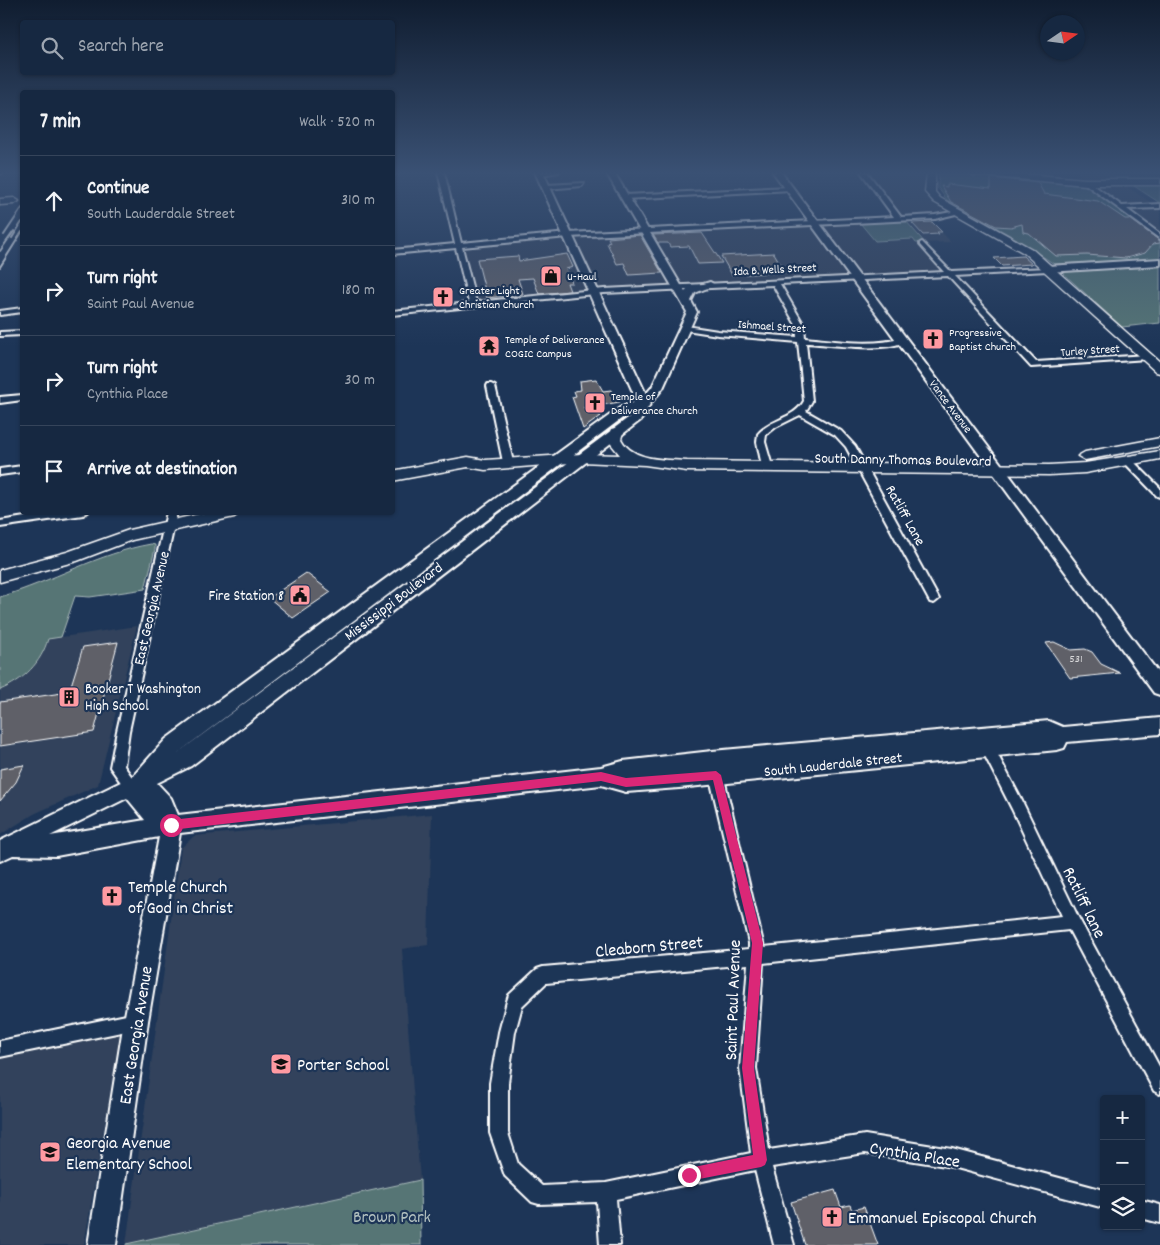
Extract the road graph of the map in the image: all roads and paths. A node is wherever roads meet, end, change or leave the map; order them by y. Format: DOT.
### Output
graph roads {
  1 [pos="455,230"];
  2 [pos="566,230"];
  3 [pos="681,230"];
  4 [pos="821,230"];
  5 [pos="990,230"];
  6 [pos="645,232"];
  7 [pos="568,235"];
  8 [pos="922,244"];
  9 [pos="458,245"];
  10 [pos="395,252"];
  11 [pos="1160,262"];
  12 [pos="1048,269"];
  13 [pos="948,272"];
  14 [pos="855,277"];
  15 [pos="775,282"];
  16 [pos="710,285"];
  17 [pos="678,287"];
  18 [pos="593,292"];
  19 [pos="688,304"];
  20 [pos="472,305"];
  21 [pos="20,310"];
  22 [pos="0,313"];
  23 [pos="395,313"];
  24 [pos="686,328"];
  25 [pos="20,333"];
  26 [pos="0,334"];
  27 [pos="802,340"];
  28 [pos="899,341"];
  29 [pos="1147,357"];
  30 [pos="1160,369"];
  31 [pos="491,386"];
  32 [pos="20,398"];
  33 [pos="0,400"];
  34 [pos="644,403"];
  35 [pos="802,412"];
  36 [pos="616,432"];
  37 [pos="1160,442"];
  38 [pos="1160,455"];
  39 [pos="582,458"];
  40 [pos="557,459"];
  41 [pos="641,460"];
  42 [pos="1127,460"];
  43 [pos="508,462"];
  44 [pos="766,462"];
  45 [pos="860,463"];
  46 [pos="485,465"];
  47 [pos="996,465"];
  48 [pos="20,469"];
  49 [pos="0,472"];
  50 [pos="395,475"];
  51 [pos="395,486"];
  52 [pos="1160,494"];
  53 [pos="62,515"];
  54 [pos="207,515"];
  55 [pos="171,519"];
  56 [pos="472,522"];
  57 [pos="0,524"];
  58 [pos="487,531"];
  59 [pos="70,556"];
  60 [pos="0,576"];
  61 [pos="0,586"];
  62 [pos="934,599"];
  63 [pos="342,619"];
  64 [pos="356,630"];
  65 [pos="1160,688"];
  66 [pos="1160,726"];
  67 [pos="984,742"];
  68 [pos="714,767"];
  69 [pos="132,787"];
  70 [pos="171,825"];
  71 [pos="7,848"];
  72 [pos="1073,922"];
  73 [pos="756,956"];
  74 [pos="136,1021"];
  75 [pos="0,1050"];
  76 [pos="1160,1085"];
  77 [pos="761,1160"];
  78 [pos="606,1192"];
  79 [pos="1100,1198"];
  80 [pos="1145,1210"];
  81 [pos="1160,1214"];
  82 [pos="102,1245"];
  83 [pos="610,1245"];
  84 [pos="784,1245"];
  1 -- 9 [label="street"];
  2 -- 7 [label="street"];
  3 -- 6 [label="street"];
  4 -- 14 [label="street, Vance Avenue"];
  5 -- 12 [label="main road"];
  6 -- 7 [label="street"];
  6 -- 17 [label="street"];
  7 -- 9 [label="street"];
  7 -- 18 [label="street"];
  8 -- 13 [label="street"];
  9 -- 10 [label="street"];
  9 -- 20 [label="street"];
  11 -- 12 [label="street, Ida B. Wells Street"];
  12 -- 13 [label="street, Ida B. Wells Street"];
  12 -- 29 [label="main road"];
  13 -- 14 [label="street, Ida B. Wells Street"];
  13 -- 29 [label="street, Turley Street"];
  14 -- 15 [label="street, Ida B. Wells Street"];
  14 -- 28 [label="street, Vance Avenue"];
  15 -- 16 [label="street, Ida B. Wells Street"];
  15 -- 27 [label="street"];
  16 -- 17 [label="street, Ida B. Wells Street"];
  16 -- 19 [label="street"];
  17 -- 18 [label="street, Ida B. Wells Street"];
  17 -- 19 [label="street"];
  18 -- 20 [label="street, Ida B. Wells Street"];
  18 -- 34 [label="street"];
  19 -- 24 [label="street, Mississippi Boulevard"];
  20 -- 23 [label="street, Ida B. Wells Street"];
  21 -- 22 [label="street"];
  24 -- 27 [label="street, Ishmael Street"];
  24 -- 34 [label="street, Mississippi Boulevard"];
  25 -- 26 [label="street"];
  27 -- 28 [label="street, Ishmael Street"];
  27 -- 35 [label="street"];
  28 -- 47 [label="street, Vance Avenue"];
  29 -- 30 [label="main road"];
  31 -- 43 [label="street"];
  32 -- 33 [label="street"];
  34 -- 36 [label="street, Mississippi Boulevard"];
  34 -- 40 [label="street, Mississippi Boulevard"];
  35 -- 44 [label="street"];
  35 -- 45 [label="street, Ratliff Lane"];
  36 -- 39 [label="street, Mississippi Boulevard"];
  36 -- 41 [label="main road"];
  37 -- 47 [label="main road, South Danny Thomas Boulevard"];
  38 -- 42 [label="main road, South Danny Thomas Boulevard"];
  39 -- 40 [label="main road, South Danny Thomas Boulevard"];
  39 -- 41 [label="main road, South Danny Thomas Boulevard"];
  39 -- 58 [label="street, Mississippi Boulevard"];
  40 -- 43 [label="main road, South Danny Thomas Boulevard"];
  40 -- 56 [label="street, Mississippi Boulevard"];
  41 -- 44 [label="main road, South Danny Thomas Boulevard"];
  42 -- 47 [label="main road, South Danny Thomas Boulevard"];
  42 -- 52 [label="street"];
  43 -- 46 [label="main road, South Danny Thomas Boulevard"];
  44 -- 45 [label="main road, South Danny Thomas Boulevard"];
  45 -- 47 [label="main road, South Danny Thomas Boulevard"];
  45 -- 62 [label="street, Ratliff Lane"];
  46 -- 50 [label="main road, South Danny Thomas Boulevard"];
  46 -- 51 [label="main road, South Danny Thomas Boulevard"];
  47 -- 65 [label="street, Vance Avenue"];
  48 -- 49 [label="street"];
  53 -- 57 [label="street"];
  54 -- 55 [label="main road"];
  55 -- 59 [label="main road"];
  55 -- 69 [label="street, East Georgia Avenue"];
  56 -- 58 [label="street"];
  56 -- 63 [label="street, Mississippi Boulevard"];
  58 -- 64 [label="street, Mississippi Boulevard"];
  59 -- 60 [label="main road"];
  59 -- 61 [label="main road"];
  63 -- 64 [label="street"];
  63 -- 69 [label="street, Mississippi Boulevard"];
  64 -- 69 [label="street, Mississippi Boulevard"];
  66 -- 67 [label="street, South Lauderdale Street"];
  67 -- 68 [label="street, South Lauderdale Street"];
  67 -- 72 [label="street, Ratliff lane"];
  68 -- 70 [label="street, South Lauderdale Street"];
  68 -- 73 [label="street, Saint Paul Avenue"];
  69 -- 70 [label="street, East Georgia Avenue"];
  69 -- 71 [label="street, Mississippi Boulevard"];
  70 -- 71 [label="street, South Lauderdale Street"];
  70 -- 74 [label="street, East Georgia Avenue"];
  72 -- 73 [label="street, Cleaborn Street"];
  72 -- 76 [label="street, Ratliff lane"];
  73 -- 77 [label="street, Saint Paul Avenue"];
  73 -- 78 [label="street, Cleaborn Street"];
  74 -- 75 [label="street"];
  74 -- 82 [label="street, East Georgia Avenue"];
  77 -- 78 [label="street, Cynthia Place"];
  77 -- 79 [label="street, Cynthia Place"];
  77 -- 84 [label="street, Saint Paul Avenue"];
  78 -- 83 [label="street"];
  80 -- 81 [label="street"];
}
